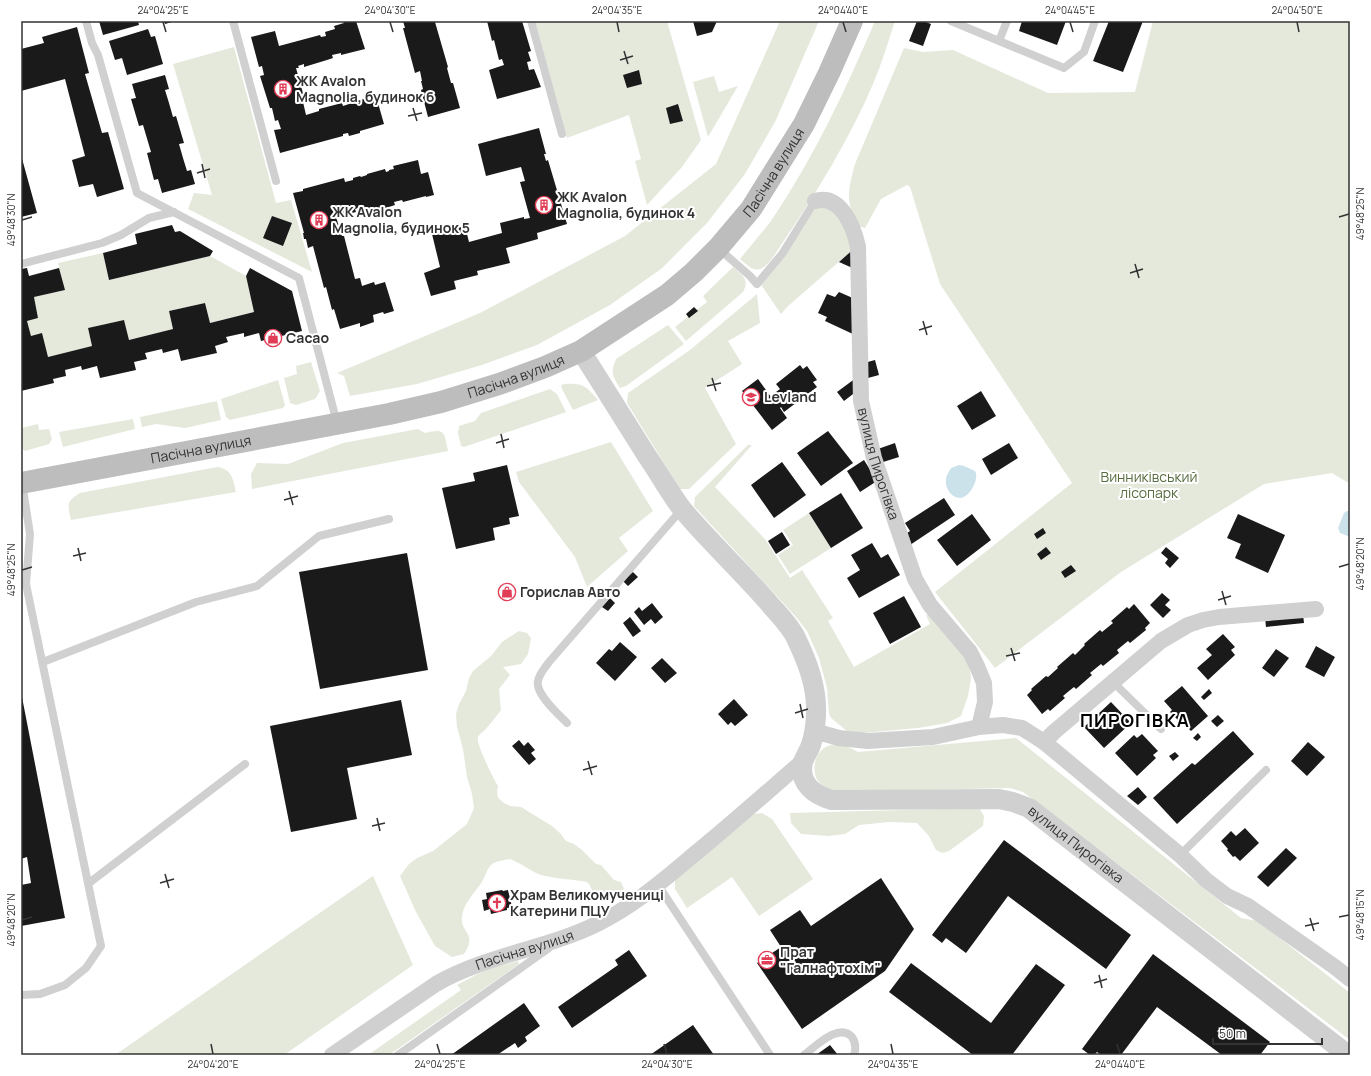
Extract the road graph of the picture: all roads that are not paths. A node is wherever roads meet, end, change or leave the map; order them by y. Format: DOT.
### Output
graph roads {
  1 [pos="86,21"];
  2 [pos="233,21"];
  3 [pos="531,21"];
  4 [pos="852,21"];
  5 [pos="951,21"];
  6 [pos="1007,21"];
  7 [pos="1095,21"];
  8 [pos="999,41"];
  9 [pos="562,134"];
  10 [pos="276,181"];
  11 [pos="815,201"];
  12 [pos="174,212"];
  13 [pos="718,248"];
  14 [pos="21,264"];
  15 [pos="581,351"];
  16 [pos="337,424"];
  17 [pos="21,480"];
  18 [pos="682,508"];
  19 [pos="389,519"];
  20 [pos="1316,609"];
  21 [pos="43,662"];
  22 [pos="1113,682"];
  23 [pos="567,724"];
  24 [pos="979,727"];
  25 [pos="1161,729"];
  26 [pos="814,731"];
  27 [pos="1044,742"];
  28 [pos="803,760"];
  29 [pos="246,764"];
  30 [pos="1266,770"];
  31 [pos="1180,855"];
  32 [pos="89,883"];
  33 [pos="658,885"];
  34 [pos="564,937"];
  35 [pos="1350,979"];
  36 [pos="21,995"];
  37 [pos="332,1055"];
  38 [pos="398,1055"];
  39 [pos="770,1055"];
  40 [pos="804,1055"];
  41 [pos="854,1055"];
  42 [pos="1348,1055"];
  1 -- 12 [label="lane"];
  2 -- 10 [label="lane"];
  3 -- 9 [label="lane"];
  4 -- 13 [label="main road, Пасічна вулиця"];
  5 -- 8 [label="lane"];
  6 -- 8 [label="lane"];
  7 -- 8 [label="lane"];
  11 -- 13 [label="lane"];
  11 -- 24 [label="street, вулиця Пирогівка"];
  12 -- 14 [label="lane"];
  12 -- 16 [label="lane"];
  13 -- 15 [label="main road, Пасічна вулиця"];
  15 -- 16 [label="main road, Пасічна вулиця"];
  15 -- 18 [label="street"];
  16 -- 17 [label="main road, Пасічна вулиця"];
  17 -- 21 [label="lane"];
  18 -- 23 [label="lane"];
  18 -- 26 [label="street"];
  19 -- 21 [label="lane"];
  20 -- 22 [label="street"];
  21 -- 32 [label="lane"];
  22 -- 25 [label="lane"];
  22 -- 27 [label="street"];
  24 -- 26 [label="street"];
  24 -- 27 [label="street"];
  26 -- 28 [label="street"];
  27 -- 31 [label="street"];
  28 -- 33 [label="street, Пасічна вулиця"];
  28 -- 42 [label="street, вулиця Пирогівка"];
  29 -- 32 [label="lane"];
  30 -- 31 [label="lane"];
  31 -- 35 [label="street"];
  32 -- 36 [label="lane"];
  33 -- 34 [label="street, Пасічна вулиця"];
  33 -- 39 [label="lane"];
  34 -- 37 [label="street, Пасічна вулиця"];
  34 -- 38 [label="lane"];
  40 -- 41 [label="lane"];
}
